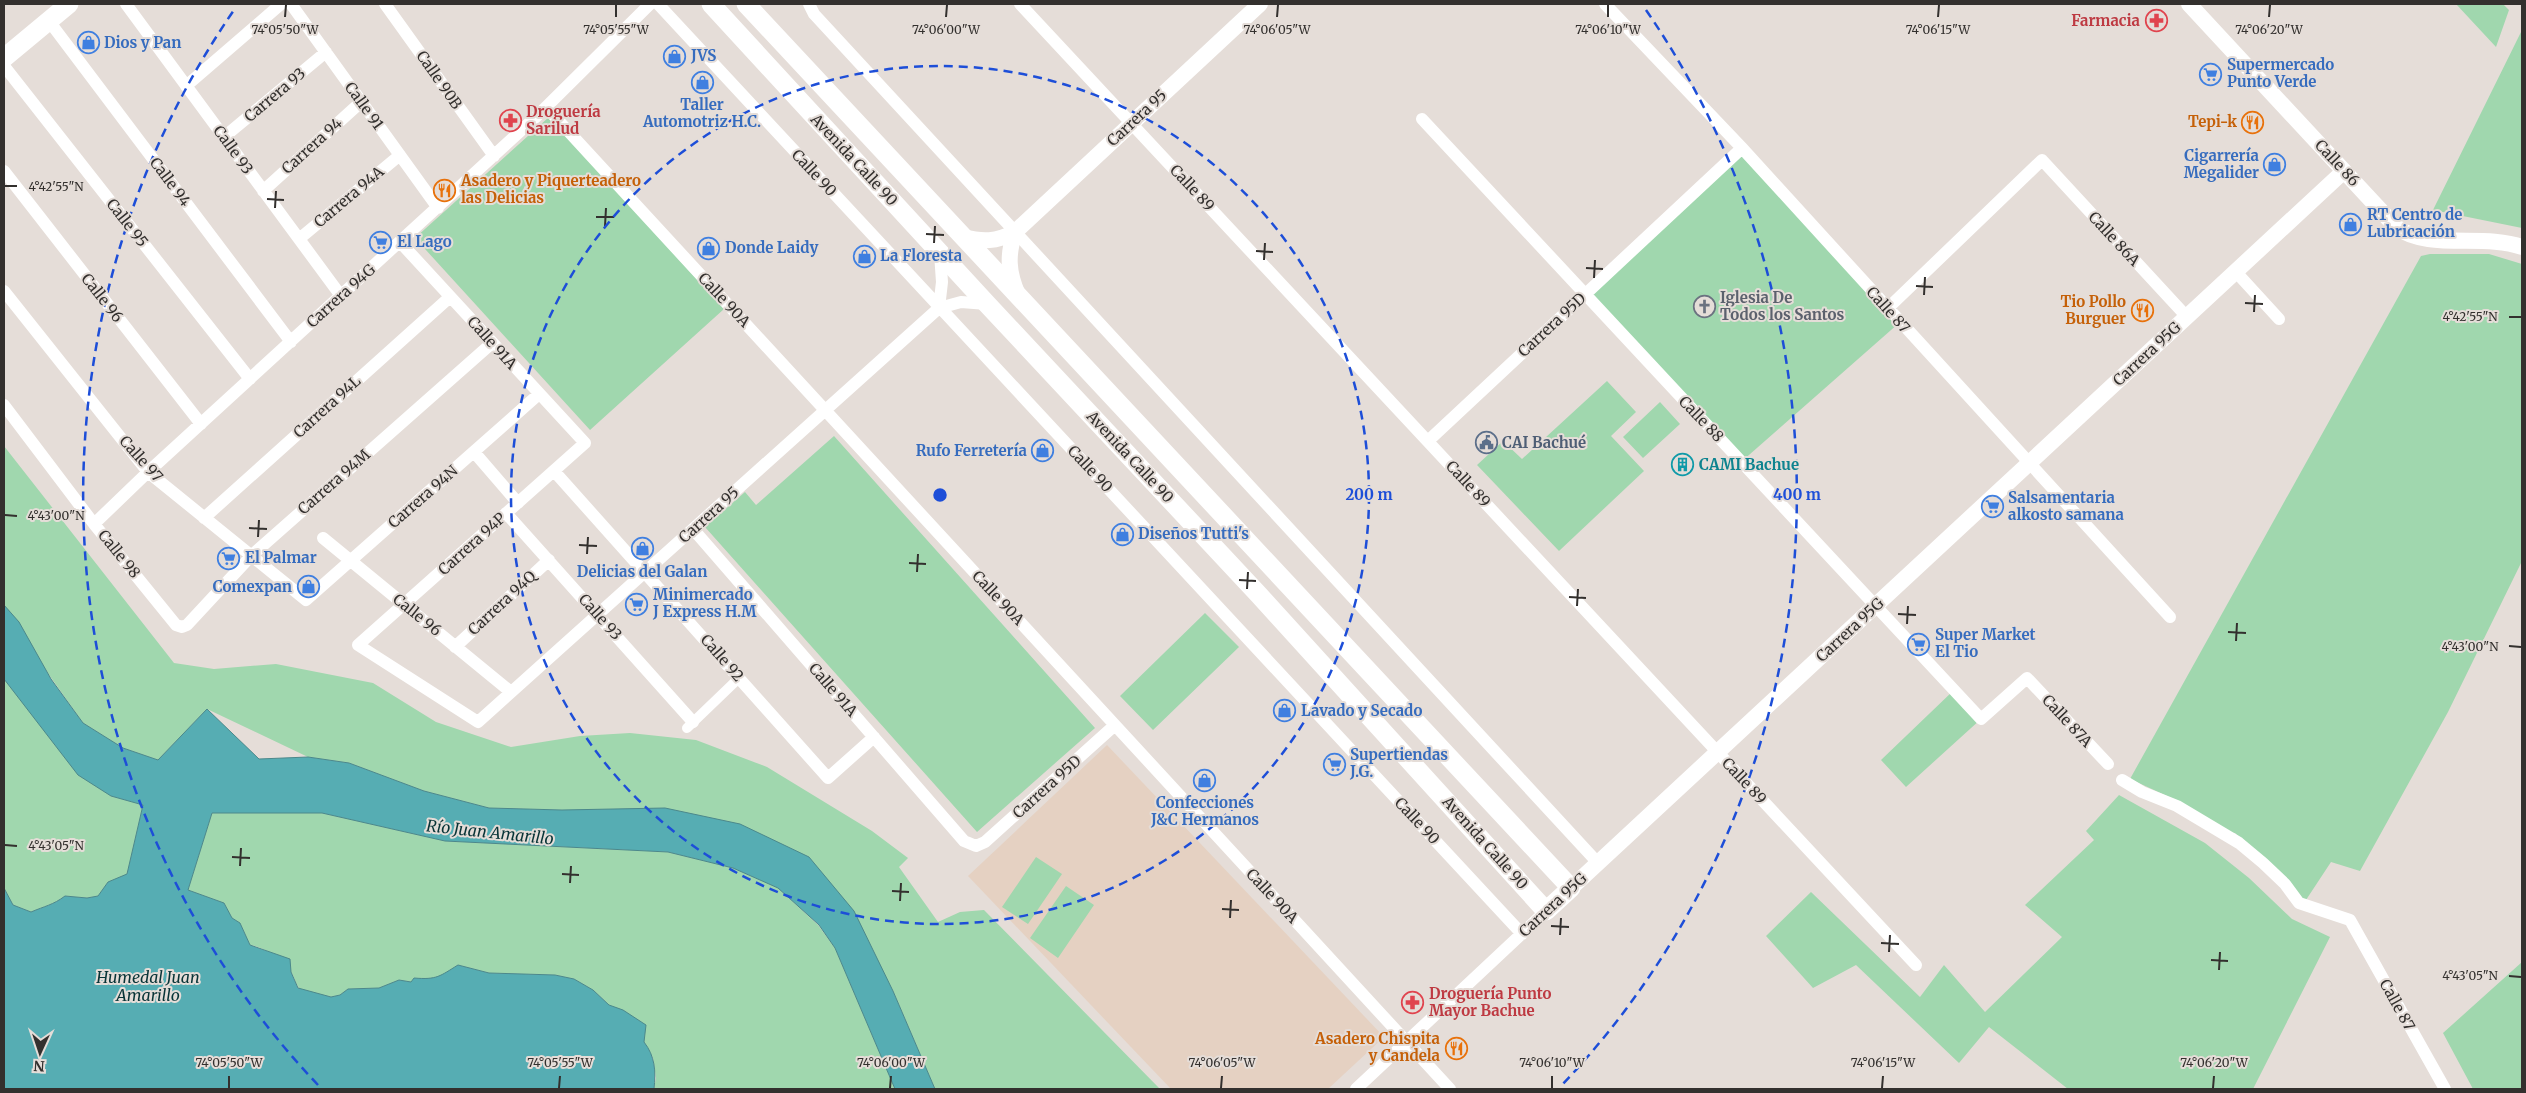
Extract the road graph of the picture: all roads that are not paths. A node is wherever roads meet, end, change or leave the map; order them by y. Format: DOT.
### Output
graph roads {
  1 [pos="69,4"];
  2 [pos="126,4"];
  3 [pos="281,4"];
  4 [pos="291,4"];
  5 [pos="385,4"];
  6 [pos="650,4"];
  7 [pos="658,4"];
  8 [pos="711,4"];
  9 [pos="746,4"];
  10 [pos="1020,4"];
  11 [pos="1260,4"];
  12 [pos="1605,4"];
  13 [pos="2189,4"];
  14 [pos="811,9"];
  15 [pos="49,21"];
  16 [pos="326,52"];
  17 [pos="4,58"];
  18 [pos="4,66"];
  19 [pos="186,86"];
  20 [pos="361,102"];
  21 [pos="546,107"];
  22 [pos="1422,119"];
  23 [pos="1132,123"];
  24 [pos="224,137"];
  25 [pos="1742,148"];
  26 [pos="400,155"];
  27 [pos="494,156"];
  28 [pos="4,171"];
  29 [pos="2344,171"];
  30 [pos="263,191"];
  31 [pos="438,208"];
  32 [pos="1015,232"];
  33 [pos="963,237"];
  34 [pos="299,239"];
  35 [pos="400,242"];
  36 [pos="2522,247"];
  37 [pos="940,252"];
  38 [pos="2236,272"];
  39 [pos="4,291"];
  40 [pos="1018,295"];
  41 [pos="1584,295"];
  42 [pos="341,296"];
  43 [pos="450,296"];
  44 [pos="987,304"];
  45 [pos="939,308"];
  46 [pos="1887,309"];
  47 [pos="2187,317"];
  48 [pos="2279,319"];
  49 [pos="291,342"];
  50 [pos="492,343"];
  51 [pos="250,379"];
  52 [pos="539,394"];
  53 [pos="4,405"];
  54 [pos="825,410"];
  55 [pos="201,424"];
  56 [pos="1428,441"];
  57 [pos="585,443"];
  58 [pos="474,452"];
  59 [pos="2029,464"];
  60 [pos="148,472"];
  61 [pos="554,472"];
  62 [pos="518,503"];
  63 [pos="506,513"];
  64 [pos="204,518"];
  65 [pos="94,524"];
  66 [pos="693,529"];
  67 [pos="324,538"];
  68 [pos="251,556"];
  69 [pos="351,560"];
  70 [pos="549,560"];
  71 [pos="646,572"];
  72 [pos="306,600"];
  73 [pos="403,605"];
  74 [pos="1876,606"];
  75 [pos="598,614"];
  76 [pos="2170,617"];
  77 [pos="182,627"];
  78 [pos="455,647"];
  79 [pos="740,678"];
  80 [pos="2027,678"];
  81 [pos="511,692"];
  82 [pos="478,722"];
  83 [pos="690,725"];
  84 [pos="1115,725"];
  85 [pos="874,737"];
  86 [pos="1718,752"];
  87 [pos="2108,764"];
  88 [pos="2122,780"];
  89 [pos="976,846"];
  90 [pos="1598,863"];
  91 [pos="1571,888"];
  92 [pos="1546,911"];
  93 [pos="1522,934"];
  94 [pos="1916,965"];
  95 [pos="1406,1042"];
  96 [pos="1356,1089"];
  97 [pos="1450,1089"];
  98 [pos="2445,1089"];
  1 -- 15 [label="main road"];
  2 -- 19 [label="street, Calle 93"];
  3 -- 19 [label="street"];
  4 -- 16 [label="street, Calle 91"];
  5 -- 27 [label="street, Calle 90B"];
  6 -- 21 [label="street, Carrera 94G"];
  7 -- 45 [label="street, Calle 90"];
  8 -- 37 [label="main road, Avenida Calle 90"];
  9 -- 33 [label="main road, Avenida Calle 90"];
  10 -- 23 [label="street, Calle 89"];
  11 -- 23 [label="street, Carrera 95"];
  12 -- 25 [label="street, Calle 87"];
  13 -- 29 [label="street, Calle 86"];
  14 -- 32 [label="street"];
  15 -- 17 [label="main road"];
  15 -- 49 [label="street, Calle 94"];
  16 -- 20 [label="street, Calle 91"];
  16 -- 24 [label="street, Carrera 93"];
  18 -- 51 [label="street, Calle 95"];
  19 -- 24 [label="street, Calle 93"];
  20 -- 26 [label="street, Calle 91"];
  20 -- 30 [label="street, Carrera 94"];
  21 -- 27 [label="street, Carrera 94G"];
  21 -- 54 [label="street, Calle 90A"];
  22 -- 41 [label="street, Calle 88"];
  23 -- 32 [label="street, Carrera 95"];
  23 -- 56 [label="street, Calle 89"];
  24 -- 30 [label="street, Calle 93"];
  25 -- 41 [label="street, Carrera 95D"];
  25 -- 46 [label="street, Calle 87"];
  26 -- 31 [label="street, Calle 91"];
  26 -- 34 [label="street, Carrera 94A"];
  27 -- 31 [label="street, Carrera 94G"];
  28 -- 55 [label="street, Calle 96"];
  29 -- 36 [label="street, Calle 86"];
  29 -- 38 [label="street, Carrera 95G"];
  30 -- 34 [label="street, Calle 93"];
  31 -- 35 [label="street, Carrera 94G"];
  32 -- 33 [label="street, Carrera 95"];
  32 -- 40 [label="street"];
  32 -- 90 [label="street"];
  33 -- 40 [label="main road, Avenida Calle 90"];
  34 -- 42 [label="street, Calle 93"];
  35 -- 42 [label="street, Carrera 94G"];
  35 -- 43 [label="street, Calle 91A"];
  37 -- 44 [label="main road, Avenida Calle 90"];
  37 -- 45 [label="street"];
  38 -- 47 [label="street, Carrera 95G"];
  38 -- 48 [label="street"];
  39 -- 60 [label="street, Calle 97"];
  40 -- 91 [label="main road, Avenida Calle 90"];
  41 -- 56 [label="street, Carrera 95D"];
  41 -- 74 [label="street, Calle 88"];
  42 -- 49 [label="street, Carrera 94G"];
  43 -- 50 [label="street, Calle 91A"];
  43 -- 64 [label="street, Carrera 94L"];
  44 -- 45 [label="street, Carrera 95"];
  44 -- 92 [label="main road, Avenida Calle 90"];
  45 -- 54 [label="street, Carrera 95"];
  45 -- 93 [label="street, Calle 90"];
  46 -- 47 [label="street, Calle 86A"];
  46 -- 59 [label="street, Calle 87"];
  47 -- 59 [label="street, Carrera 95G"];
  49 -- 51 [label="street, Carrera 94G"];
  50 -- 52 [label="street, Calle 91A"];
  50 -- 68 [label="street, Carrera 94M"];
  51 -- 55 [label="street, Carrera 94G"];
  52 -- 57 [label="street, Calle 91A"];
  52 -- 58 [label="street, Carrera 94N"];
  53 -- 65 [label="street, Calle 98"];
  54 -- 66 [label="street, Carrera 95"];
  54 -- 84 [label="street, Calle 90A"];
  55 -- 60 [label="street, Carrera 94G"];
  56 -- 86 [label="street, Calle 89"];
  57 -- 61 [label="street, Carrera 94P"];
  58 -- 62 [label="street"];
  58 -- 69 [label="street, Carrera 94N"];
  59 -- 74 [label="street, Carrera 95G"];
  59 -- 76 [label="street, Calle 87"];
  60 -- 64 [label="street, Calle 97"];
  60 -- 65 [label="street, Carrera 94G"];
  61 -- 62 [label="street, Carrera 94P"];
  61 -- 71 [label="street, Calle 92"];
  62 -- 63 [label="street, Carrera 94P"];
  63 -- 70 [label="street, Calle 93"];
  63 -- 73 [label="street, Carrera 94P"];
  64 -- 68 [label="street, Calle 97"];
  65 -- 77 [label="street, Calle 98"];
  66 -- 71 [label="street, Carrera 95"];
  66 -- 85 [label="street, Calle 91A"];
  67 -- 69 [label="street, Calle 96"];
  68 -- 72 [label="street, Calle 97"];
  68 -- 77 [label="street, Carrera 94M"];
  69 -- 72 [label="street, Carrera 94N"];
  69 -- 73 [label="street, Calle 96"];
  70 -- 75 [label="street, Calle 93"];
  70 -- 78 [label="street, Carrera 94Q"];
  71 -- 75 [label="street, Carrera 95"];
  71 -- 79 [label="street, Calle 92"];
  73 -- 78 [label="street, Calle 96"];
  73 -- 82 [label="street, Carrera 94P"];
  74 -- 80 [label="street, Calle 88"];
  74 -- 86 [label="street, Carrera 95G"];
  75 -- 81 [label="street, Carrera 95"];
  75 -- 83 [label="street, Calle 93"];
  78 -- 81 [label="street, Calle 96"];
  79 -- 83 [label="street"];
  79 -- 85 [label="street, Calle 92"];
  80 -- 87 [label="street, Calle 87A"];
  81 -- 82 [label="street, Carrera 95"];
  84 -- 89 [label="street, Carrera 95D"];
  84 -- 95 [label="street, Calle 90A"];
  85 -- 89 [label="street, Calle 91A"];
  86 -- 90 [label="street, Carrera 95G"];
  86 -- 94 [label="street, Calle 89"];
  88 -- 98 [label="street, Calle 87"];
  90 -- 91 [label="street, Carrera 95G"];
  91 -- 92 [label="main road, Carrera 95G"];
  92 -- 93 [label="street, Carrera 95G"];
  93 -- 95 [label="street, Carrera 95G"];
  95 -- 96 [label="street, Carrera 95G"];
  95 -- 97 [label="street, Calle 90A"];
}
